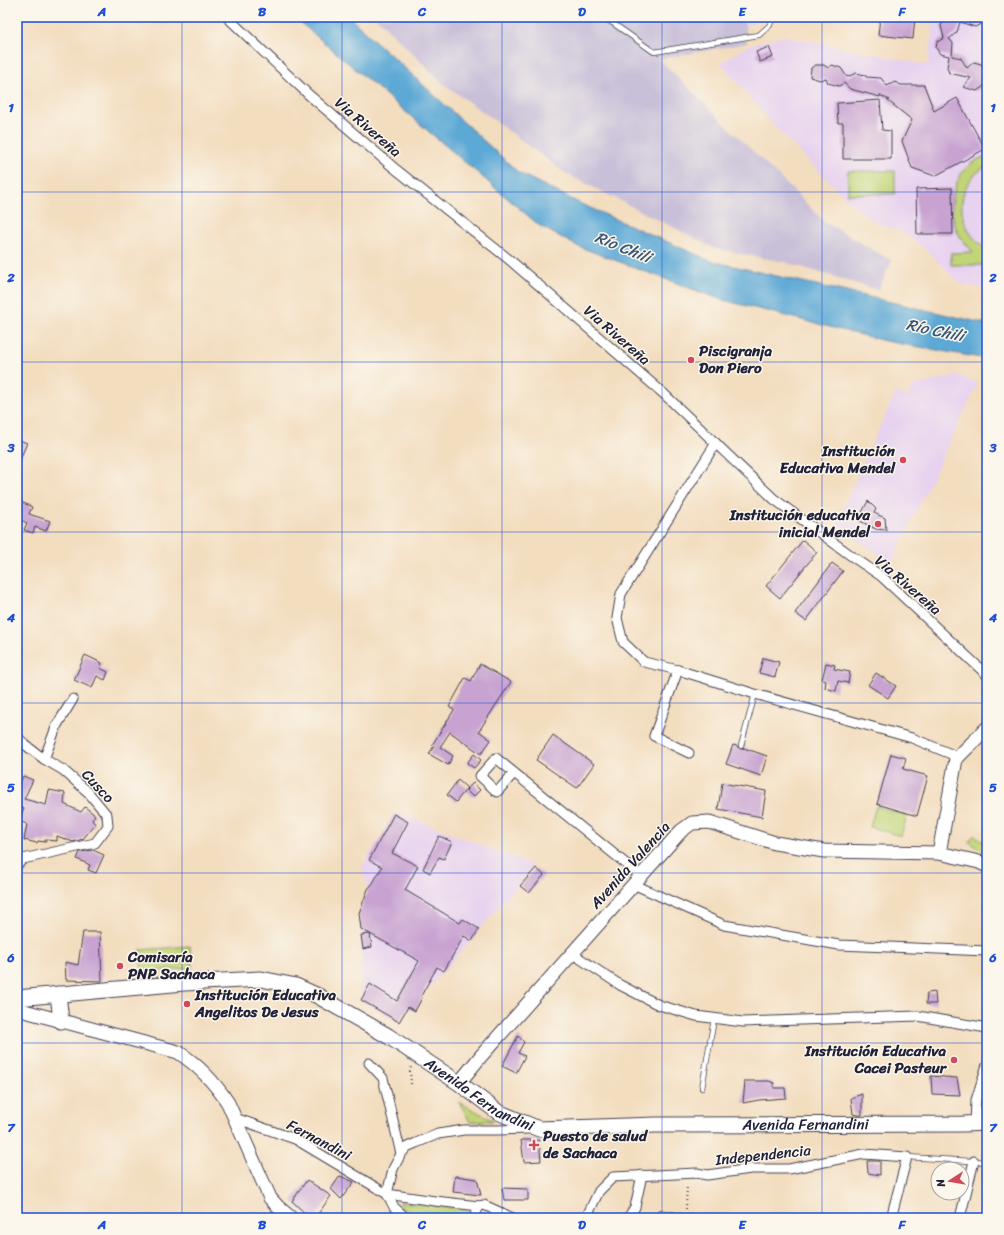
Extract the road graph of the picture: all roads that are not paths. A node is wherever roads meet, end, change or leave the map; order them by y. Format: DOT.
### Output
graph roads {
  1 [pos="227,17"];
  2 [pos="463,17"];
  3 [pos="490,17"];
  4 [pos="604,17"];
  5 [pos="773,17"];
  6 [pos="716,443"];
  7 [pos="678,670"];
  8 [pos="987,676"];
  9 [pos="755,694"];
  10 [pos="73,699"];
  11 [pos="987,728"];
  12 [pos="17,736"];
  13 [pos="741,746"];
  14 [pos="690,753"];
  15 [pos="956,758"];
  16 [pos="44,759"];
  17 [pos="514,773"];
  18 [pos="939,853"];
  19 [pos="17,865"];
  20 [pos="987,866"];
  21 [pos="637,880"];
  22 [pos="987,951"];
  23 [pos="573,954"];
  24 [pos="58,994"];
  25 [pos="17,998"];
  26 [pos="17,1009"];
  27 [pos="714,1019"];
  28 [pos="61,1021"];
  29 [pos="987,1028"];
  30 [pos="369,1063"];
  31 [pos="987,1065"];
  32 [pos="459,1083"];
  33 [pos="702,1088"];
  34 [pos="235,1118"];
  35 [pos="981,1123"];
  36 [pos="539,1129"];
  37 [pos="401,1154"];
  38 [pos="907,1157"];
  39 [pos="974,1161"];
  40 [pos="987,1162"];
  41 [pos="642,1175"];
  42 [pos="387,1194"];
  43 [pos="479,1206"];
  44 [pos="660,1212"];
  45 [pos="291,1218"];
  46 [pos="406,1218"];
  47 [pos="474,1218"];
  48 [pos="513,1218"];
  49 [pos="586,1218"];
  50 [pos="628,1218"];
  51 [pos="686,1218"];
  52 [pos="692,1218"];
  53 [pos="891,1218"];
  54 [pos="960,1218"];
  1 -- 6 [label="street, Via Rivereña"];
  2 -- 3 [label="lane"];
  4 -- 5 [label="lane"];
  6 -- 7 [label="street"];
  6 -- 8 [label="street, Via Rivereña"];
  7 -- 9 [label="street"];
  7 -- 14 [label="street"];
  9 -- 13 [label="lane"];
  9 -- 15 [label="street"];
  10 -- 16 [label="street"];
  11 -- 15 [label="street"];
  12 -- 16 [label="street, Cusco"];
  15 -- 18 [label="street"];
  16 -- 19 [label="street, Cusco"];
  17 -- 21 [label="street"];
  18 -- 20 [label="street, Avenida Valencia"];
  18 -- 21 [label="street, Avenida Valencia"];
  21 -- 22 [label="street"];
  21 -- 23 [label="street, Avenida Valencia"];
  23 -- 27 [label="street"];
  23 -- 32 [label="street, Avenida Valencia"];
  24 -- 25 [label="main road, Avenida Fernandini"];
  24 -- 28 [label="main road"];
  24 -- 32 [label="main road, Avenida Fernandini"];
  26 -- 28 [label="street"];
  27 -- 29 [label="street"];
  27 -- 33 [label="lane"];
  28 -- 34 [label="street"];
  30 -- 37 [label="street"];
  31 -- 35 [label="street"];
  32 -- 36 [label="main road, Avenida Fernandini"];
  34 -- 42 [label="street, Fernandini"];
  34 -- 45 [label="street"];
  35 -- 36 [label="main road, Avenida Fernandini"];
  36 -- 37 [label="street"];
  37 -- 42 [label="street"];
  38 -- 39 [label="lane, Independencia"];
  38 -- 41 [label="street, Independencia"];
  38 -- 53 [label="street"];
  39 -- 40 [label="lane, Independencia"];
  39 -- 54 [label="street"];
  41 -- 49 [label="street, Independencia"];
  41 -- 50 [label="street"];
  42 -- 43 [label="street"];
  42 -- 46 [label="street"];
  43 -- 47 [label="street"];
  43 -- 48 [label="street"];
  44 -- 51 [label="lane"];
  51 -- 52 [label="lane"];
}
